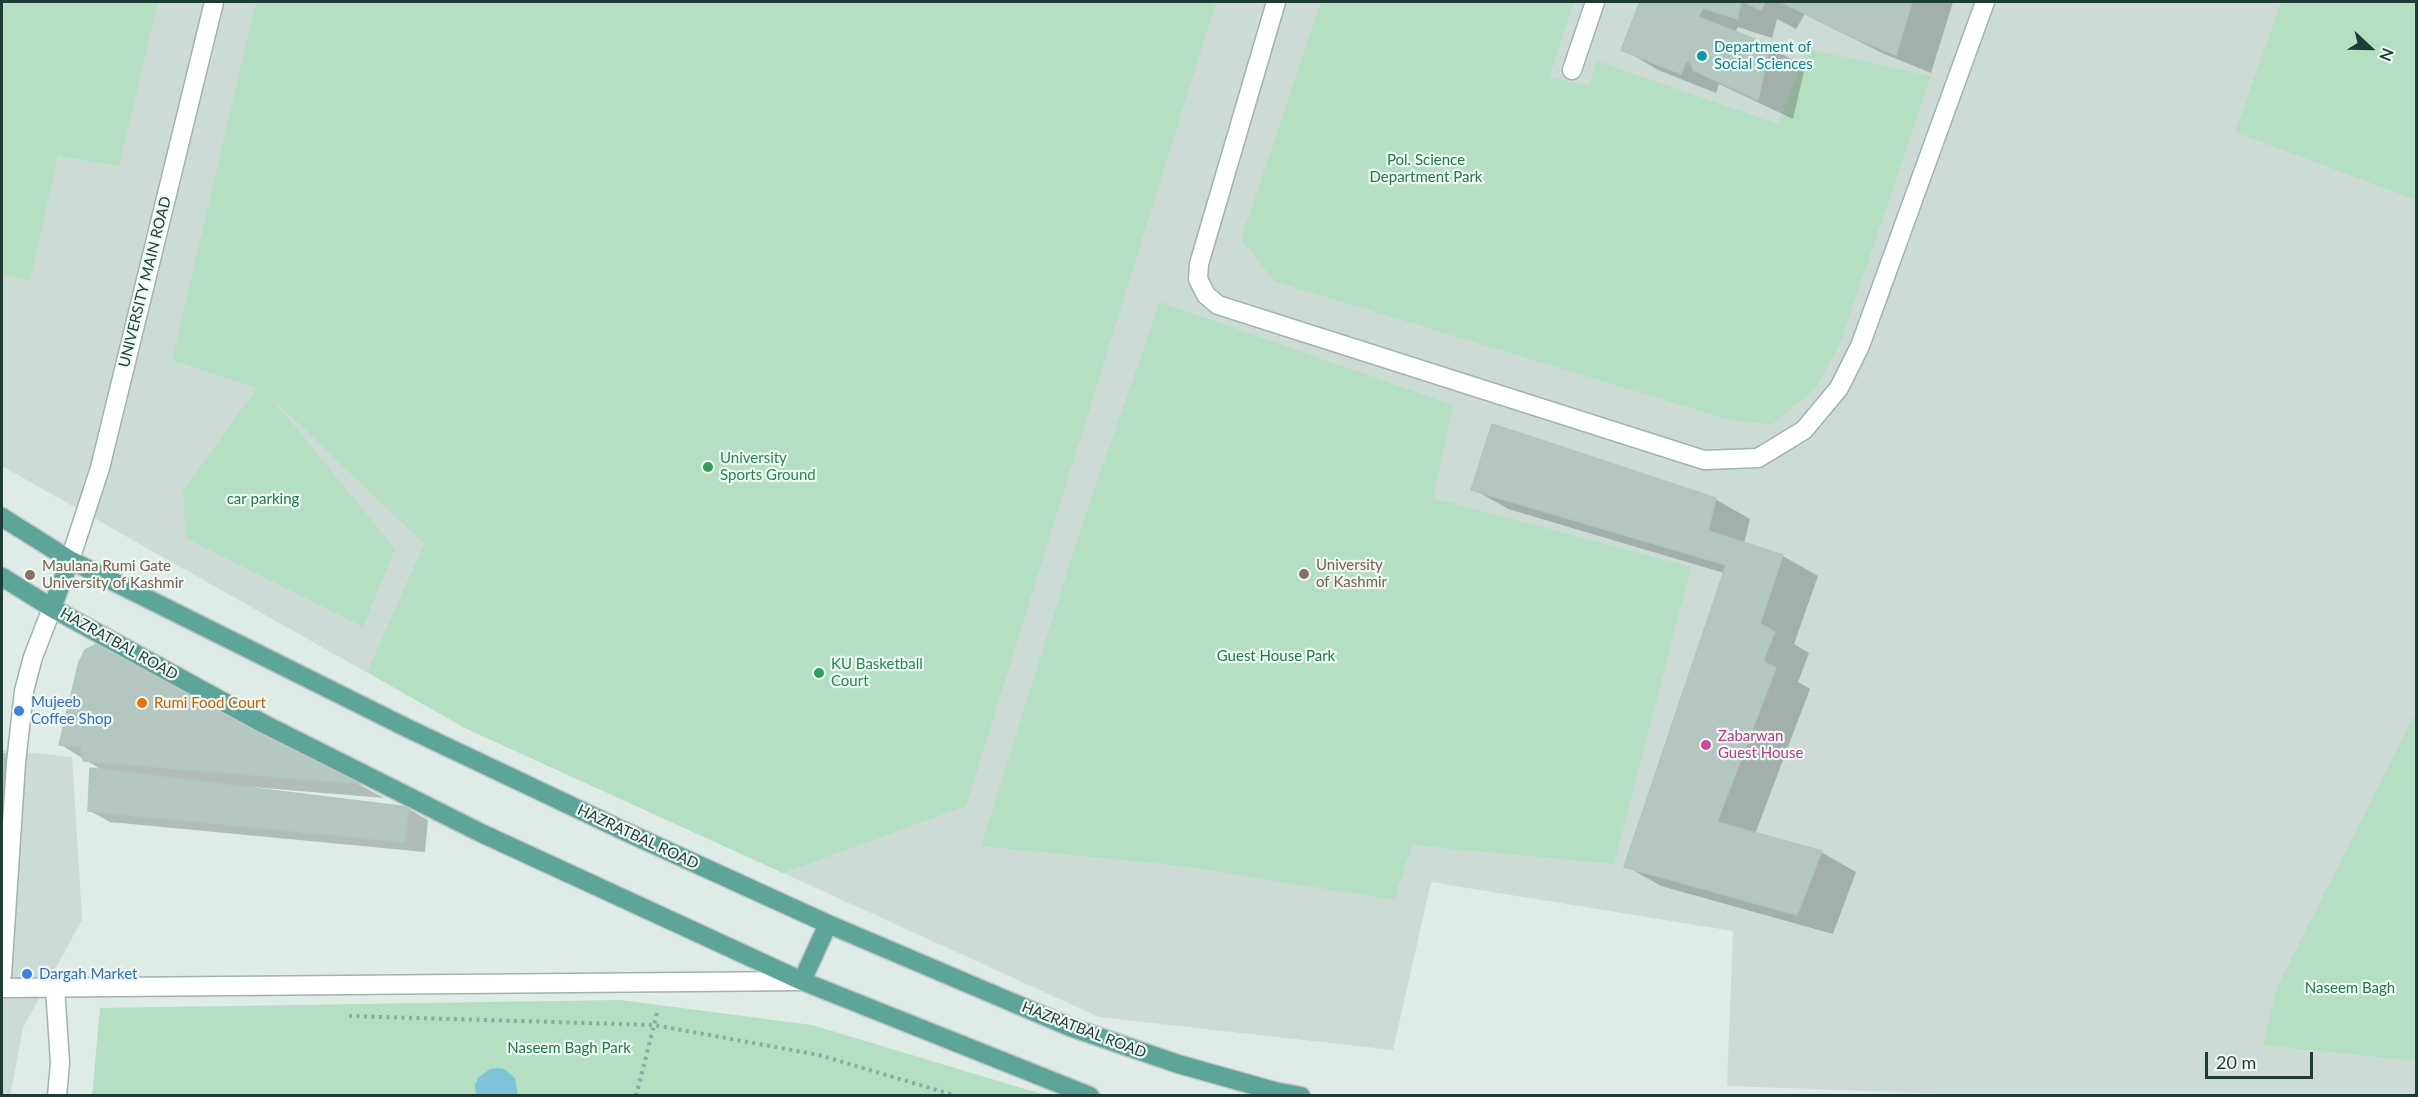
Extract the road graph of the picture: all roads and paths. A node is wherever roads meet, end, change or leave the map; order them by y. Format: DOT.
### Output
graph roads {
  1 [pos="214,2"];
  2 [pos="1276,2"];
  3 [pos="1595,2"];
  4 [pos="1985,2"];
  5 [pos="1572,70"];
  6 [pos="2,517"];
  7 [pos="70,560"];
  8 [pos="2,577"];
  9 [pos="52,608"];
  10 [pos="828,924"];
  11 [pos="2,975"];
  12 [pos="802,981"];
  13 [pos="665,982"];
  14 [pos="55,987"];
  15 [pos="2,988"];
  16 [pos="341,1015"];
  17 [pos="654,1025"];
  18 [pos="57,1095"];
  19 [pos="636,1095"];
  20 [pos="957,1095"];
  21 [pos="1090,1095"];
  22 [pos="1301,1095"];
  1 -- 7 [label="street, UNIVERSITY MAIN ROAD"];
  2 -- 4 [label="street"];
  3 -- 5 [label="street"];
  6 -- 7 [label="main road, HAZRATBAL ROAD"];
  7 -- 9 [label="main road"];
  7 -- 10 [label="main road, HAZRATBAL ROAD"];
  8 -- 9 [label="main road, HAZRATBAL ROAD"];
  9 -- 11 [label="street"];
  9 -- 12 [label="main road, HAZRATBAL ROAD"];
  10 -- 12 [label="main road"];
  10 -- 22 [label="main road, HAZRATBAL ROAD"];
  12 -- 13 [label="street"];
  12 -- 21 [label="main road, HAZRATBAL ROAD"];
  13 -- 14 [label="street"];
  13 -- 17 [label="path"];
  14 -- 15 [label="street"];
  14 -- 18 [label="street"];
  16 -- 17 [label="path"];
  17 -- 19 [label="path"];
  17 -- 20 [label="path"];
}
